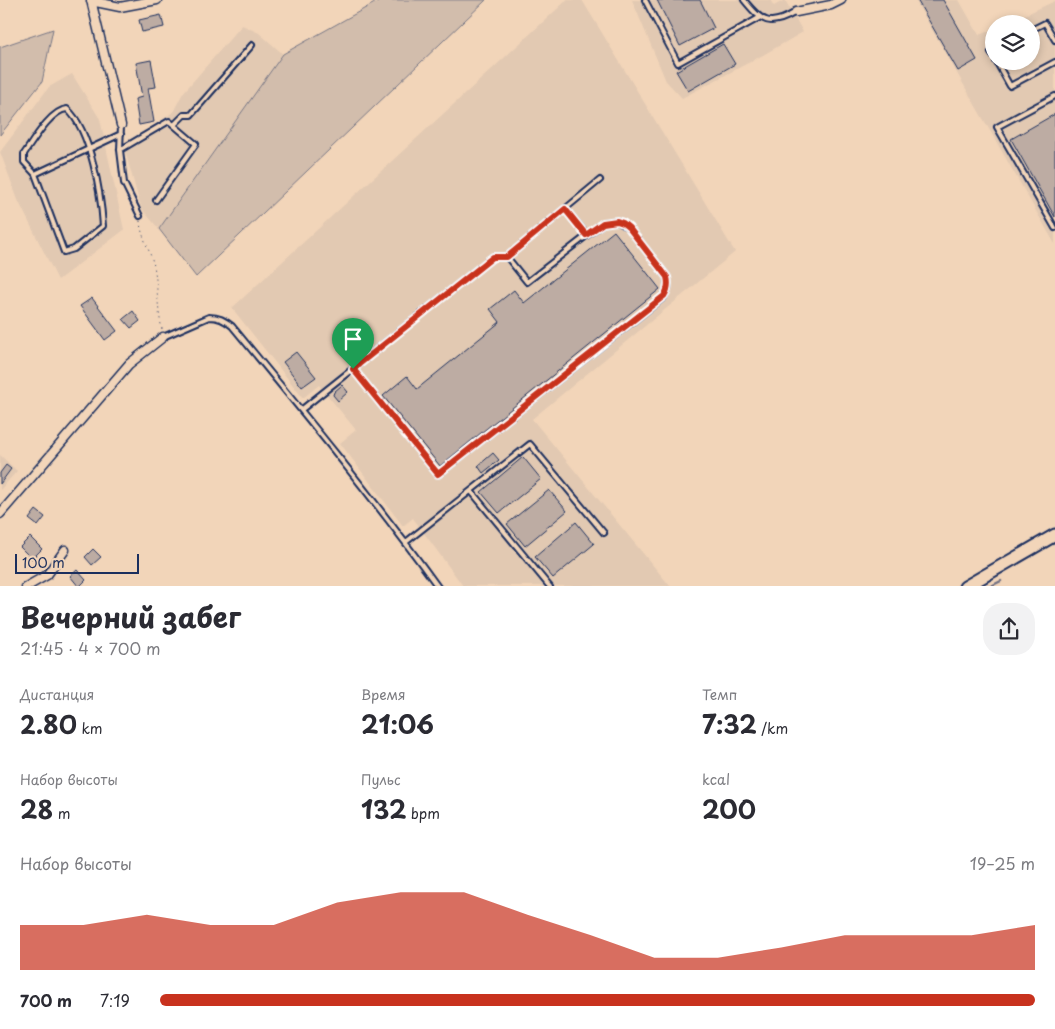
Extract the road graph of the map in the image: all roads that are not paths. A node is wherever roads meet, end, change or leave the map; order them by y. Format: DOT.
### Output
graph roads {
  1 [pos="157,0"];
  2 [pos="645,0"];
  3 [pos="744,0"];
  4 [pos="841,0"];
  5 [pos="91,1"];
  6 [pos="796,12"];
  7 [pos="759,18"];
  8 [pos="1040,25"];
  9 [pos="1055,40"];
  10 [pos="252,45"];
  11 [pos="1055,62"];
  12 [pos="1001,70"];
  13 [pos="1040,70"];
  14 [pos="1040,70"];
  15 [pos="1055,96"];
  16 [pos="175,124"];
  17 [pos="121,125"];
  18 [pos="121,134"];
  19 [pos="89,149"];
  20 [pos="120,150"];
  21 [pos="35,174"];
  22 [pos="600,180"];
  23 [pos="156,200"];
  24 [pos="565,209"];
  25 [pos="140,216"];
  26 [pos="1055,228"];
  27 [pos="586,235"];
  28 [pos="507,257"];
  29 [pos="163,337"];
  30 [pos="353,369"];
  31 [pos="301,410"];
  32 [pos="471,491"];
  33 [pos="0,514"];
  34 [pos="604,533"];
  35 [pos="1055,535"];
  36 [pos="406,542"];
  37 [pos="65,550"];
  38 [pos="26,586"];
  39 [pos="438,586"];
  40 [pos="550,586"];
  41 [pos="965,586"];
  1 -- 5 [label="street"];
  2 -- 7 [label="lane"];
  3 -- 7 [label="lane"];
  4 -- 6 [label="street"];
  5 -- 17 [label="street"];
  6 -- 7 [label="lane"];
  8 -- 9 [label="lane"];
  10 -- 16 [label="lane"];
  11 -- 13 [label="lane"];
  12 -- 14 [label="lane"];
  15 -- 26 [label="lane"];
  16 -- 20 [label="lane"];
  16 -- 23 [label="lane"];
  17 -- 18 [label="lane"];
  18 -- 19 [label="lane"];
  18 -- 20 [label="lane"];
  19 -- 21 [label="lane"];
  19 -- 21 [label="lane"];
  19 -- 21 [label="lane"];
  20 -- 25 [label="lane"];
  22 -- 24 [label="lane"];
  24 -- 27 [label="lane"];
  24 -- 28 [label="lane"];
  27 -- 28 [label="lane"];
  27 -- 30 [label="lane"];
  28 -- 30 [label="lane"];
  29 -- 31 [label="lane"];
  29 -- 33 [label="street"];
  30 -- 31 [label="lane"];
  31 -- 36 [label="lane"];
  32 -- 34 [label="lane"];
  32 -- 36 [label="lane"];
  32 -- 40 [label="lane"];
  35 -- 41 [label="main road"];
  36 -- 39 [label="lane"];
  37 -- 38 [label="street"];
}
